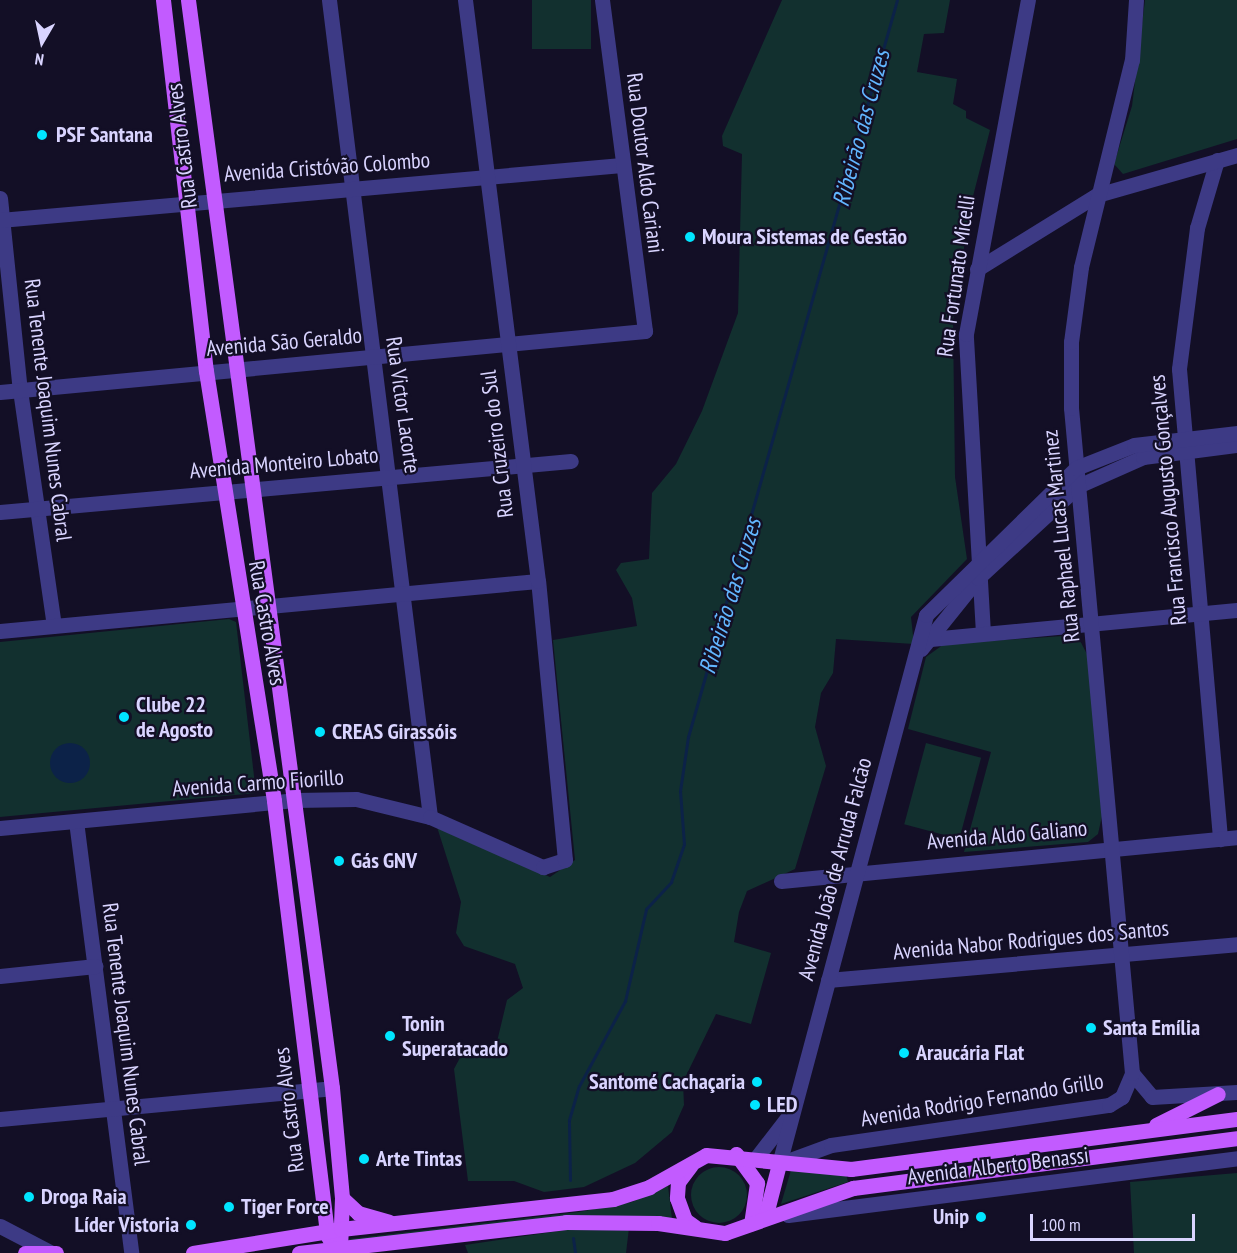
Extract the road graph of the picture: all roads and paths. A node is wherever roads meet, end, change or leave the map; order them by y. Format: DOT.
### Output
graph roads {
  1 [pos="163,0"];
  2 [pos="188,0"];
  3 [pos="329,0"];
  4 [pos="465,0"];
  5 [pos="602,0"];
  6 [pos="1028,0"];
  7 [pos="1136,0"];
  8 [pos="1237,155"];
  9 [pos="1217,160"];
  10 [pos="622,165"];
  11 [pos="484,178"];
  12 [pos="353,189"];
  13 [pos="1097,195"];
  14 [pos="0,198"];
  15 [pos="211,199"];
  16 [pos="185,200"];
  17 [pos="1,220"];
  18 [pos="977,269"];
  19 [pos="645,331"];
  20 [pos="508,343"];
  21 [pos="374,356"];
  22 [pos="236,368"];
  23 [pos="206,371"];
  24 [pos="20,390"];
  25 [pos="0,392"];
  26 [pos="1237,433"];
  27 [pos="1185,443"];
  28 [pos="1237,445"];
  29 [pos="571,460"];
  30 [pos="522,466"];
  31 [pos="1076,468"];
  32 [pos="390,475"];
  33 [pos="1078,486"];
  34 [pos="254,487"];
  35 [pos="223,491"];
  36 [pos="38,508"];
  37 [pos="0,512"];
  38 [pos="978,559"];
  39 [pos="978,578"];
  40 [pos="538,582"];
  41 [pos="404,594"];
  42 [pos="271,605"];
  43 [pos="241,608"];
  44 [pos="1237,610"];
  45 [pos="1200,613"];
  46 [pos="1092,624"];
  47 [pos="54,626"];
  48 [pos="0,631"];
  49 [pos="983,633"];
  50 [pos="922,644"];
  51 [pos="295,800"];
  52 [pos="274,801"];
  53 [pos="430,817"];
  54 [pos="76,821"];
  55 [pos="0,828"];
  56 [pos="1237,837"];
  57 [pos="1220,838"];
  58 [pos="1114,847"];
  59 [pos="543,867"];
  60 [pos="857,872"];
  61 [pos="781,881"];
  62 [pos="1237,944"];
  63 [pos="1124,955"];
  64 [pos="95,966"];
  65 [pos="0,976"];
  66 [pos="828,980"];
  67 [pos="1132,1073"];
  68 [pos="332,1088"];
  69 [pos="310,1091"];
  70 [pos="1237,1092"];
  71 [pos="1218,1094"];
  72 [pos="797,1100"];
  73 [pos="111,1109"];
  74 [pos="0,1119"];
  75 [pos="1237,1119"];
  76 [pos="1146,1130"];
  77 [pos="337,1137"];
  78 [pos="1237,1138"];
  79 [pos="315,1140"];
  80 [pos="736,1154"];
  81 [pos="756,1158"];
  82 [pos="1237,1158"];
  83 [pos="694,1161"];
  84 [pos="779,1164"];
  85 [pos="342,1198"];
  86 [pos="758,1221"];
  87 [pos="0,1226"];
  88 [pos="405,1226"];
  89 [pos="695,1227"];
  90 [pos="334,1232"];
  91 [pos="338,1250"];
  92 [pos="25,1253"];
  93 [pos="53,1253"];
  94 [pos="131,1253"];
  95 [pos="193,1253"];
  96 [pos="299,1253"];
  1 -- 16 [label="main road, Rua Castro Alves"];
  2 -- 15 [label="main road, Rua Castro Alves"];
  3 -- 12 [label="street, Rua Victor Lacorte"];
  4 -- 11 [label="street, Rua Cruzeiro do Sul"];
  5 -- 10 [label="street, Rua Doutor Aldo Cariani"];
  6 -- 18 [label="street, Rua Fortunato Micelli"];
  7 -- 13 [label="street, Rua Raphael Lucas Martinez"];
  8 -- 9 [label="street"];
  9 -- 13 [label="street"];
  9 -- 27 [label="street, Rua Francisco Augusto Gonçalves"];
  10 -- 11 [label="street, Avenida Cristóvão Colombo"];
  10 -- 19 [label="street, Rua Doutor Aldo Cariani"];
  11 -- 12 [label="street, Avenida Cristóvão Colombo"];
  11 -- 20 [label="street, Rua Cruzeiro do Sul"];
  12 -- 15 [label="street, Avenida Cristóvão Colombo"];
  12 -- 21 [label="street, Rua Victor Lacorte"];
  13 -- 18 [label="street"];
  13 -- 31 [label="street, Rua Raphael Lucas Martinez"];
  14 -- 17 [label="street, Rua Tenente Joaquim Nunes Cabral"];
  15 -- 16 [label="street, Avenida Cristóvão Colombo"];
  15 -- 22 [label="main road, Rua Castro Alves"];
  16 -- 17 [label="street, Avenida Cristóvão Colombo"];
  16 -- 23 [label="main road, Rua Castro Alves"];
  17 -- 24 [label="street, Rua Tenente Joaquim Nunes Cabral"];
  18 -- 38 [label="street, Rua Fortunato Micelli"];
  19 -- 20 [label="street, Avenida São Geraldo"];
  20 -- 21 [label="street, Avenida São Geraldo"];
  20 -- 30 [label="street, Rua Cruzeiro do Sul"];
  21 -- 22 [label="street, Avenida São Geraldo"];
  21 -- 32 [label="street, Rua Victor Lacorte"];
  22 -- 23 [label="street, Avenida São Geraldo"];
  22 -- 34 [label="main road, Rua Castro Alves"];
  23 -- 24 [label="street, Avenida São Geraldo"];
  23 -- 35 [label="main road, Rua Castro Alves"];
  24 -- 25 [label="street, Avenida São Geraldo"];
  24 -- 36 [label="street, Rua Tenente Joaquim Nunes Cabral"];
  26 -- 27 [label="street"];
  27 -- 28 [label="street"];
  27 -- 31 [label="street"];
  27 -- 33 [label="street"];
  27 -- 45 [label="street, Rua Francisco Augusto Gonçalves"];
  29 -- 30 [label="street, Avenida Monteiro Lobato"];
  30 -- 32 [label="street, Avenida Monteiro Lobato"];
  30 -- 40 [label="street, Rua Cruzeiro do Sul"];
  31 -- 33 [label="street, Rua Raphael Lucas Martinez"];
  31 -- 38 [label="street, Avenida João de Arruda Falcão"];
  32 -- 34 [label="street, Avenida Monteiro Lobato"];
  32 -- 41 [label="street, Rua Victor Lacorte"];
  33 -- 39 [label="street"];
  33 -- 46 [label="street, Rua Raphael Lucas Martinez"];
  34 -- 35 [label="street, Avenida Monteiro Lobato"];
  34 -- 42 [label="main road, Rua Castro Alves"];
  35 -- 36 [label="street, Avenida Monteiro Lobato"];
  35 -- 43 [label="main road, Rua Castro Alves"];
  36 -- 37 [label="street, Avenida Monteiro Lobato"];
  36 -- 47 [label="street, Rua Tenente Joaquim Nunes Cabral"];
  38 -- 39 [label="street, Rua Fortunato Micelli"];
  38 -- 50 [label="street, Avenida João de Arruda Falcão"];
  39 -- 49 [label="street, Rua Fortunato Micelli"];
  39 -- 50 [label="street"];
  40 -- 41 [label="street"];
  40 -- 59 [label="street, Rua Cruzeiro do Sul"];
  41 -- 42 [label="street"];
  41 -- 53 [label="street, Rua Victor Lacorte"];
  42 -- 43 [label="street"];
  42 -- 51 [label="main road, Rua Castro Alves"];
  43 -- 47 [label="street"];
  43 -- 52 [label="main road, Rua Castro Alves"];
  44 -- 45 [label="street"];
  45 -- 46 [label="street"];
  45 -- 57 [label="street, Rua Francisco Augusto Gonçalves"];
  46 -- 49 [label="street"];
  46 -- 58 [label="street, Rua Raphael Lucas Martinez"];
  47 -- 48 [label="street"];
  49 -- 50 [label="street"];
  50 -- 60 [label="street, Avenida João de Arruda Falcão"];
  51 -- 52 [label="street, Avenida Carmo Fiorillo"];
  51 -- 53 [label="street, Avenida Carmo Fiorillo"];
  51 -- 68 [label="main road, Rua Castro Alves"];
  52 -- 54 [label="street, Avenida Carmo Fiorillo"];
  52 -- 69 [label="main road, Rua Castro Alves"];
  53 -- 59 [label="street, Avenida Carmo Fiorillo"];
  54 -- 55 [label="street, Avenida Carmo Fiorillo"];
  54 -- 64 [label="street, Rua Tenente Joaquim Nunes Cabral"];
  56 -- 57 [label="street, Avenida Aldo Galiano"];
  57 -- 58 [label="street, Avenida Aldo Galiano"];
  58 -- 60 [label="street, Avenida Aldo Galiano"];
  58 -- 63 [label="street, Rua Raphael Lucas Martinez"];
  60 -- 61 [label="street, Avenida Aldo Galiano"];
  60 -- 66 [label="street, Avenida João de Arruda Falcão"];
  62 -- 63 [label="street, Avenida Nabor Rodrigues dos Santos"];
  63 -- 66 [label="street, Avenida Nabor Rodrigues dos Santos"];
  63 -- 67 [label="street, Rua Raphael Lucas Martinez"];
  64 -- 65 [label="street"];
  64 -- 73 [label="street, Rua Tenente Joaquim Nunes Cabral"];
  66 -- 72 [label="street, Avenida João de Arruda Falcão"];
  67 -- 71 [label="street, Avenida Rodrigo Fernando Grillo"];
  67 -- 84 [label="street, Avenida Rodrigo Fernando Grillo"];
  68 -- 69 [label="street"];
  68 -- 77 [label="main road, Rua Castro Alves"];
  69 -- 73 [label="street"];
  69 -- 79 [label="main road, Rua Castro Alves"];
  70 -- 71 [label="street, Avenida Rodrigo Fernando Grillo"];
  71 -- 76 [label="main road"];
  72 -- 81 [label="street, Avenida João de Arruda Falcão"];
  72 -- 84 [label="street, Avenida João de Arruda Falcão"];
  73 -- 74 [label="street"];
  73 -- 94 [label="street, Rua Tenente Joaquim Nunes Cabral"];
  75 -- 76 [label="main road"];
  76 -- 84 [label="main road"];
  77 -- 79 [label="main road"];
  77 -- 85 [label="main road, Rua Castro Alves"];
  78 -- 86 [label="main road"];
  79 -- 90 [label="main road, Rua Castro Alves"];
  80 -- 81 [label="main road"];
  80 -- 83 [label="main road"];
  80 -- 86 [label="main road"];
  81 -- 84 [label="main road"];
  82 -- 86 [label="street, Avenida Alberto Benassi"];
  83 -- 88 [label="main road"];
  83 -- 89 [label="main road"];
  84 -- 86 [label="main road"];
  85 -- 88 [label="main road"];
  85 -- 90 [label="main road, Rua Castro Alves"];
  86 -- 89 [label="main road"];
  87 -- 93 [label="street"];
  88 -- 90 [label="main road"];
  89 -- 91 [label="main road"];
  90 -- 91 [label="main road, Rua Castro Alves"];
  90 -- 95 [label="main road"];
  91 -- 96 [label="main road"];
  92 -- 93 [label="main road"];
}
